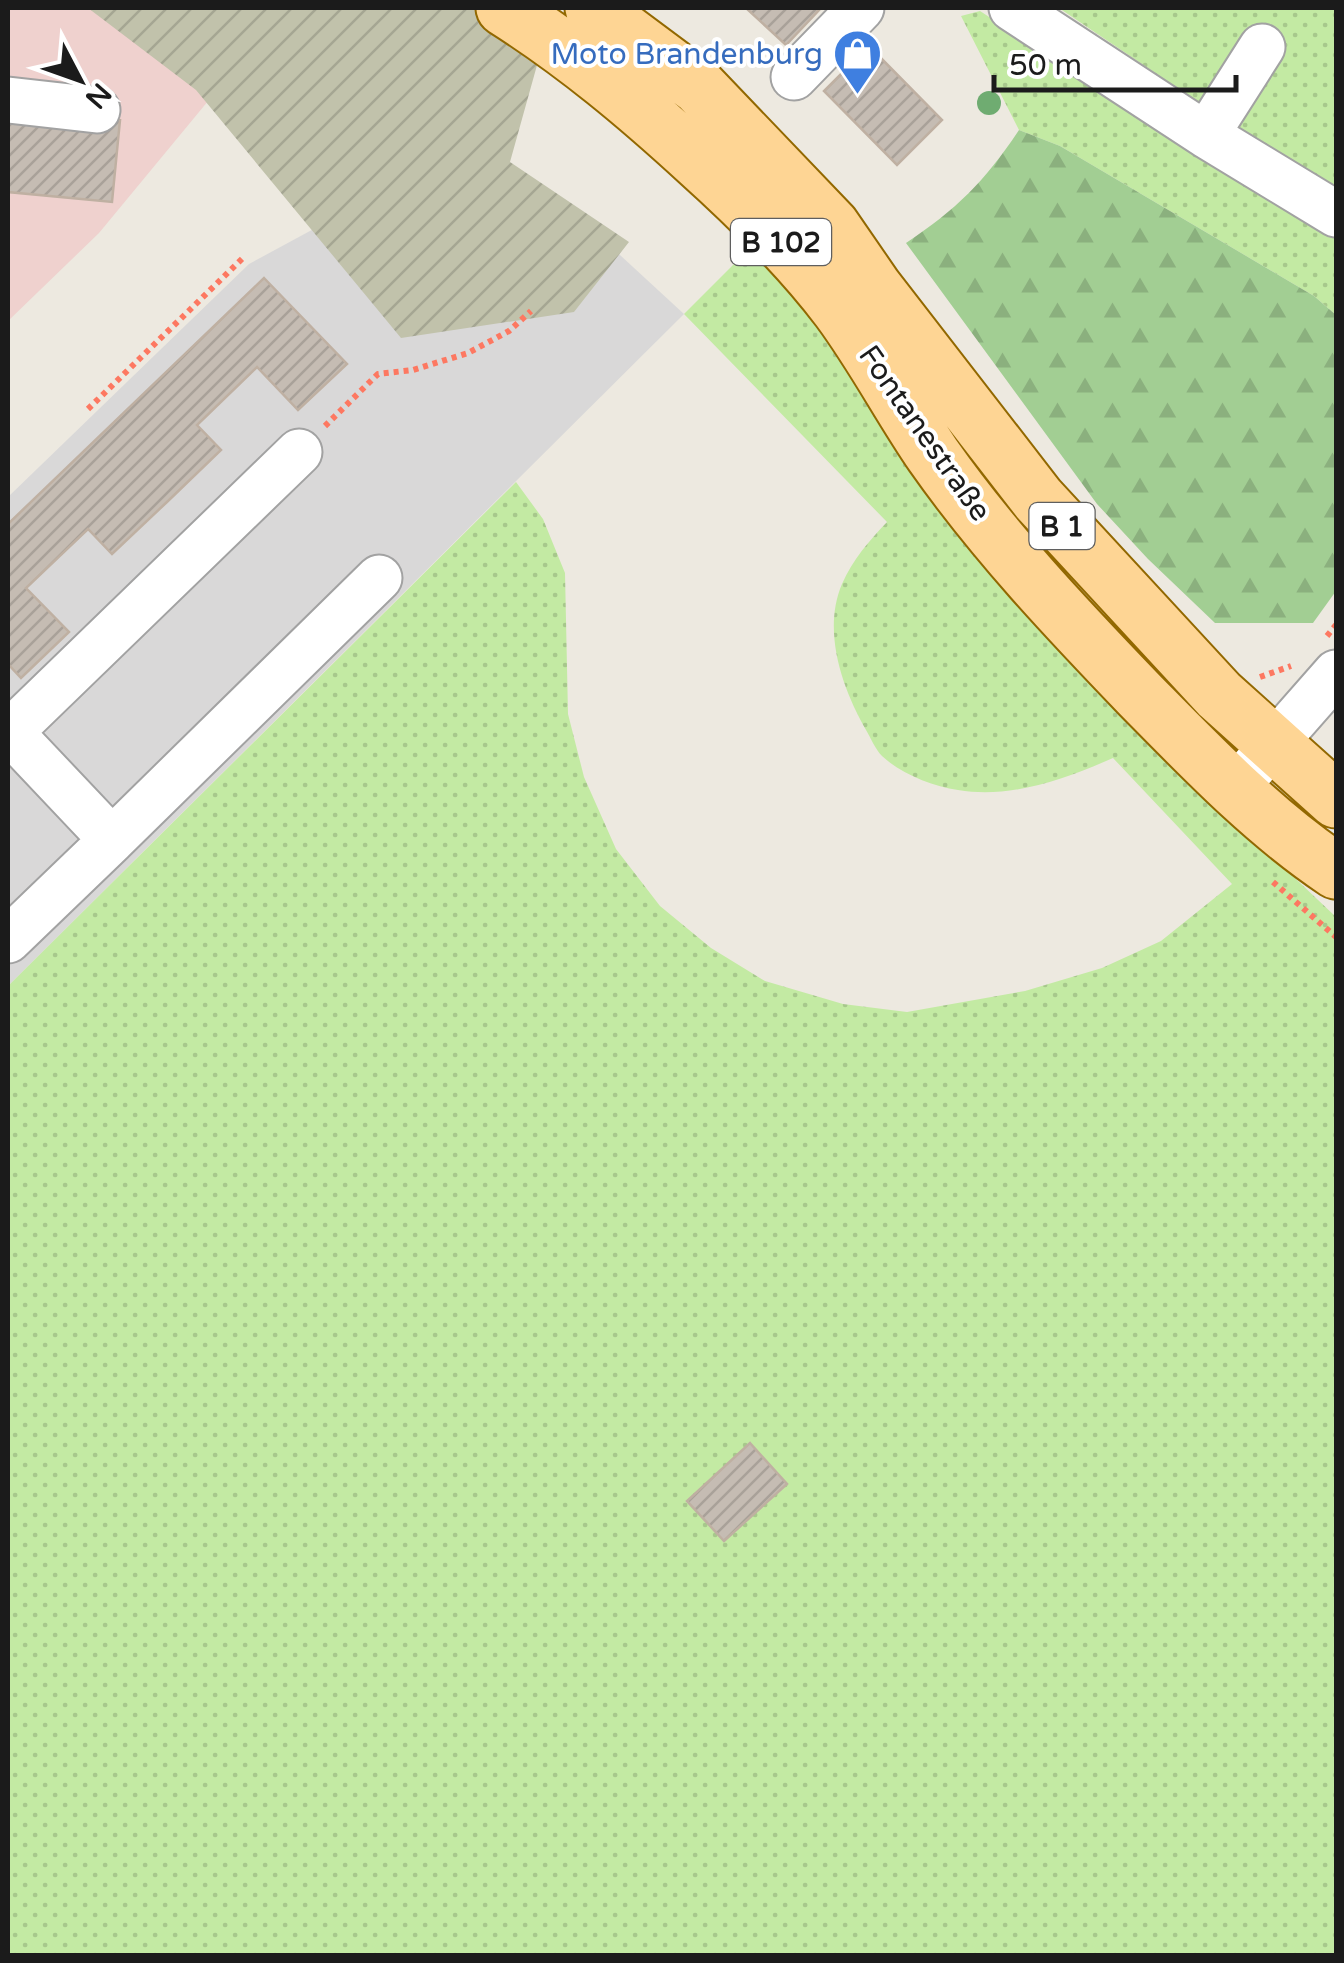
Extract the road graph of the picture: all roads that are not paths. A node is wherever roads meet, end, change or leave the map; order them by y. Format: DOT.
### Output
graph roads {
  1 [pos="504,8"];
  2 [pos="593,8"];
  3 [pos="861,8"];
  4 [pos="1012,8"];
  5 [pos="1262,47"];
  6 [pos="794,78"];
  7 [pos="8,100"];
  8 [pos="97,110"];
  9 [pos="1206,135"];
  10 [pos="1336,214"];
  11 [pos="299,452"];
  12 [pos="379,578"];
  13 [pos="1336,674"];
  14 [pos="9,731"];
  15 [pos="1274,744"];
  16 [pos="1235,788"];
  17 [pos="1336,800"];
  18 [pos="112,840"];
  19 [pos="1336,871"];
  20 [pos="8,940"];
  1 -- 16 [label="main road, Fontanestraße / B 102"];
  2 -- 15 [label="main road, Fontanestraße / B 1"];
  3 -- 6 [label="street"];
  4 -- 9 [label="street"];
  5 -- 9 [label="street"];
  7 -- 8 [label="street"];
  9 -- 10 [label="street"];
  11 -- 14 [label="street"];
  12 -- 18 [label="street"];
  13 -- 15 [label="street"];
  14 -- 18 [label="street"];
  15 -- 16 [label="street"];
  15 -- 17 [label="main road, Fontanestraße"];
  16 -- 19 [label="main road, Fontanestraße / B 102"];
  18 -- 20 [label="street"];
}
